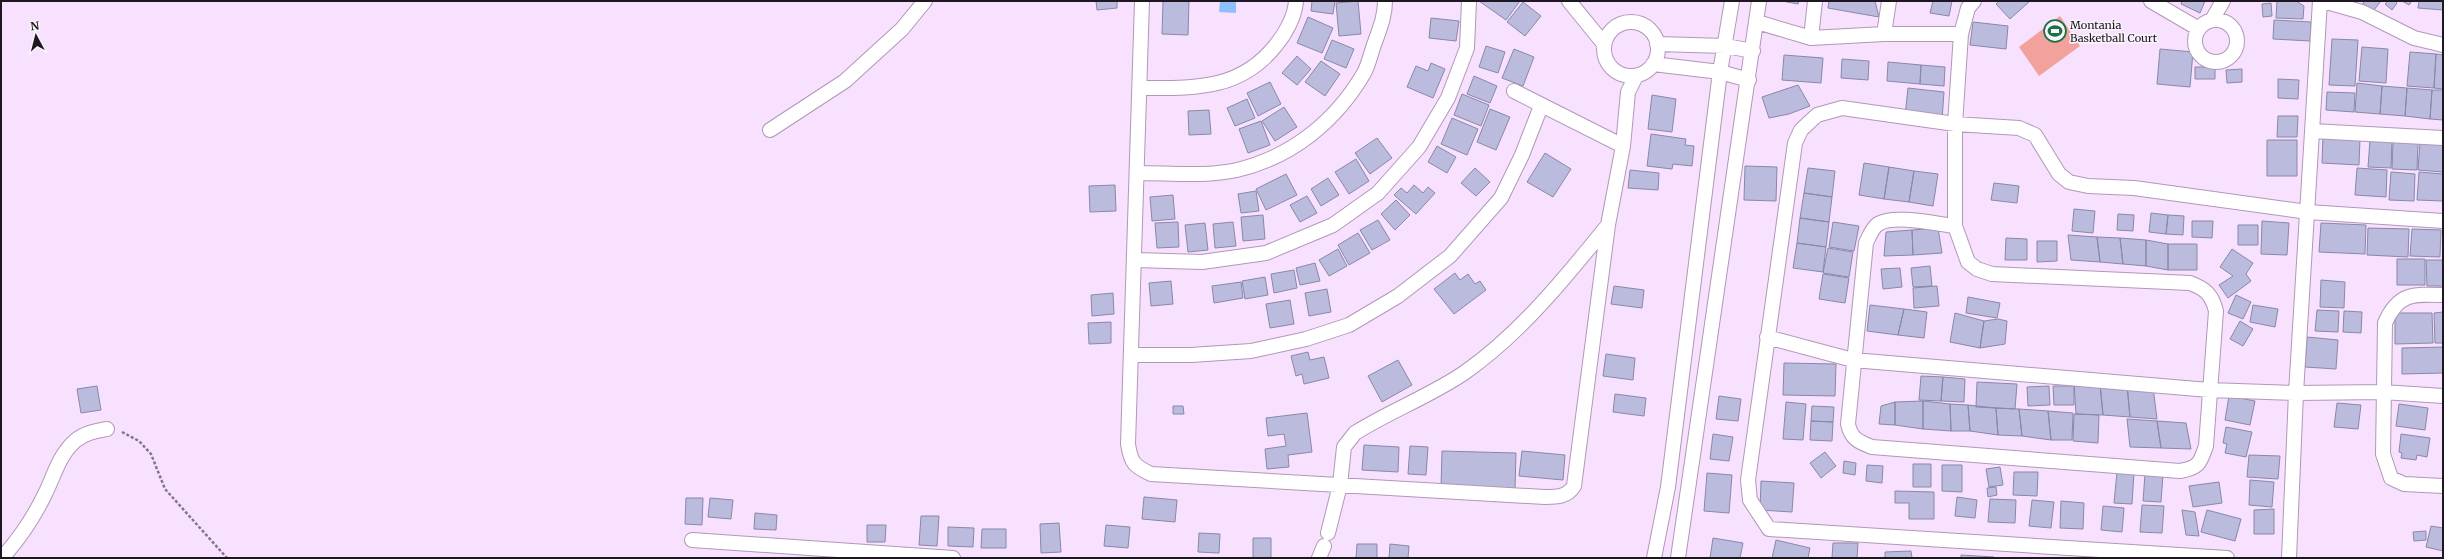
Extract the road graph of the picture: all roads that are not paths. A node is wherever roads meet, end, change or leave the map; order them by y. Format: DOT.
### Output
graph roads {
  1 [pos="925,1"];
  2 [pos="1142,1"];
  3 [pos="1296,1"];
  4 [pos="1385,1"];
  5 [pos="1469,1"];
  6 [pos="1569,1"];
  7 [pos="1732,1"];
  8 [pos="1759,1"];
  9 [pos="1815,1"];
  10 [pos="1889,1"];
  11 [pos="1974,1"];
  12 [pos="2151,1"];
  13 [pos="2223,1"];
  14 [pos="2321,1"];
  15 [pos="2212,20"];
  16 [pos="1757,22"];
  17 [pos="2199,29"];
  18 [pos="1884,34"];
  19 [pos="1961,34"];
  20 [pos="1811,38"];
  21 [pos="1604,44"];
  22 [pos="1658,44"];
  23 [pos="2443,45"];
  24 [pos="1726,46"];
  25 [pos="1754,51"];
  26 [pos="1653,64"];
  27 [pos="1720,72"];
  28 [pos="1636,76"];
  29 [pos="1749,80"];
  30 [pos="1140,88"];
  31 [pos="1514,91"];
  32 [pos="1541,106"];
  33 [pos="1955,124"];
  34 [pos="770,130"];
  35 [pos="2312,131"];
  36 [pos="2443,138"];
  37 [pos="1623,146"];
  38 [pos="1137,172"];
  39 [pos="2308,212"];
  40 [pos="2443,220"];
  41 [pos="1608,225"];
  42 [pos="1956,226"];
  43 [pos="1135,260"];
  44 [pos="2443,295"];
  45 [pos="1767,337"];
  46 [pos="1131,355"];
  47 [pos="1853,360"];
  48 [pos="2209,390"];
  49 [pos="2383,392"];
  50 [pos="2296,393"];
  51 [pos="2443,396"];
  52 [pos="107,429"];
  53 [pos="1340,486"];
  54 [pos="2443,486"];
  55 [pos="692,540"];
  56 [pos="1324,546"];
  57 [pos="2,558"];
  58 [pos="953,558"];
  59 [pos="1654,558"];
  60 [pos="1678,558"];
  61 [pos="2227,558"];
  62 [pos="2289,558"];
  1 -- 34 [label="street"];
  2 -- 30 [label="street"];
  3 -- 30 [label="street"];
  4 -- 38 [label="street"];
  5 -- 43 [label="street"];
  6 -- 21 [label="street"];
  7 -- 24 [label="street"];
  8 -- 16 [label="street"];
  9 -- 20 [label="street"];
  10 -- 18 [label="street"];
  11 -- 19 [label="street"];
  12 -- 17 [label="street"];
  13 -- 15 [label="street"];
  14 -- 23 [label="street"];
  14 -- 35 [label="street"];
  15 -- 17 [label="street"];
  15 -- 17 [label="street"];
  16 -- 20 [label="street"];
  16 -- 25 [label="street"];
  18 -- 19 [label="street"];
  18 -- 20 [label="street"];
  19 -- 33 [label="street"];
  21 -- 22 [label="street"];
  21 -- 28 [label="street"];
  22 -- 24 [label="street"];
  22 -- 26 [label="street"];
  24 -- 25 [label="street"];
  24 -- 27 [label="street"];
  25 -- 29 [label="street"];
  26 -- 27 [label="street"];
  26 -- 28 [label="street"];
  27 -- 29 [label="street"];
  27 -- 59 [label="street"];
  28 -- 37 [label="street"];
  29 -- 60 [label="street"];
  30 -- 38 [label="street"];
  31 -- 32 [label="street"];
  32 -- 37 [label="street"];
  32 -- 46 [label="street"];
  33 -- 39 [label="street"];
  33 -- 42 [label="street"];
  33 -- 45 [label="street"];
  35 -- 36 [label="street"];
  35 -- 39 [label="street"];
  37 -- 41 [label="street"];
  38 -- 43 [label="street"];
  39 -- 40 [label="street"];
  39 -- 50 [label="street"];
  41 -- 53 [label="street"];
  41 -- 53 [label="street"];
  42 -- 47 [label="street"];
  42 -- 48 [label="street"];
  43 -- 46 [label="street"];
  44 -- 49 [label="street"];
  45 -- 47 [label="street"];
  45 -- 61 [label="street"];
  46 -- 53 [label="street"];
  47 -- 48 [label="street"];
  47 -- 48 [label="street"];
  48 -- 50 [label="street"];
  49 -- 50 [label="street"];
  49 -- 51 [label="street"];
  49 -- 54 [label="street"];
  50 -- 62 [label="street"];
  52 -- 57 [label="street"];
  53 -- 56 [label="street"];
  55 -- 58 [label="street"];
}
